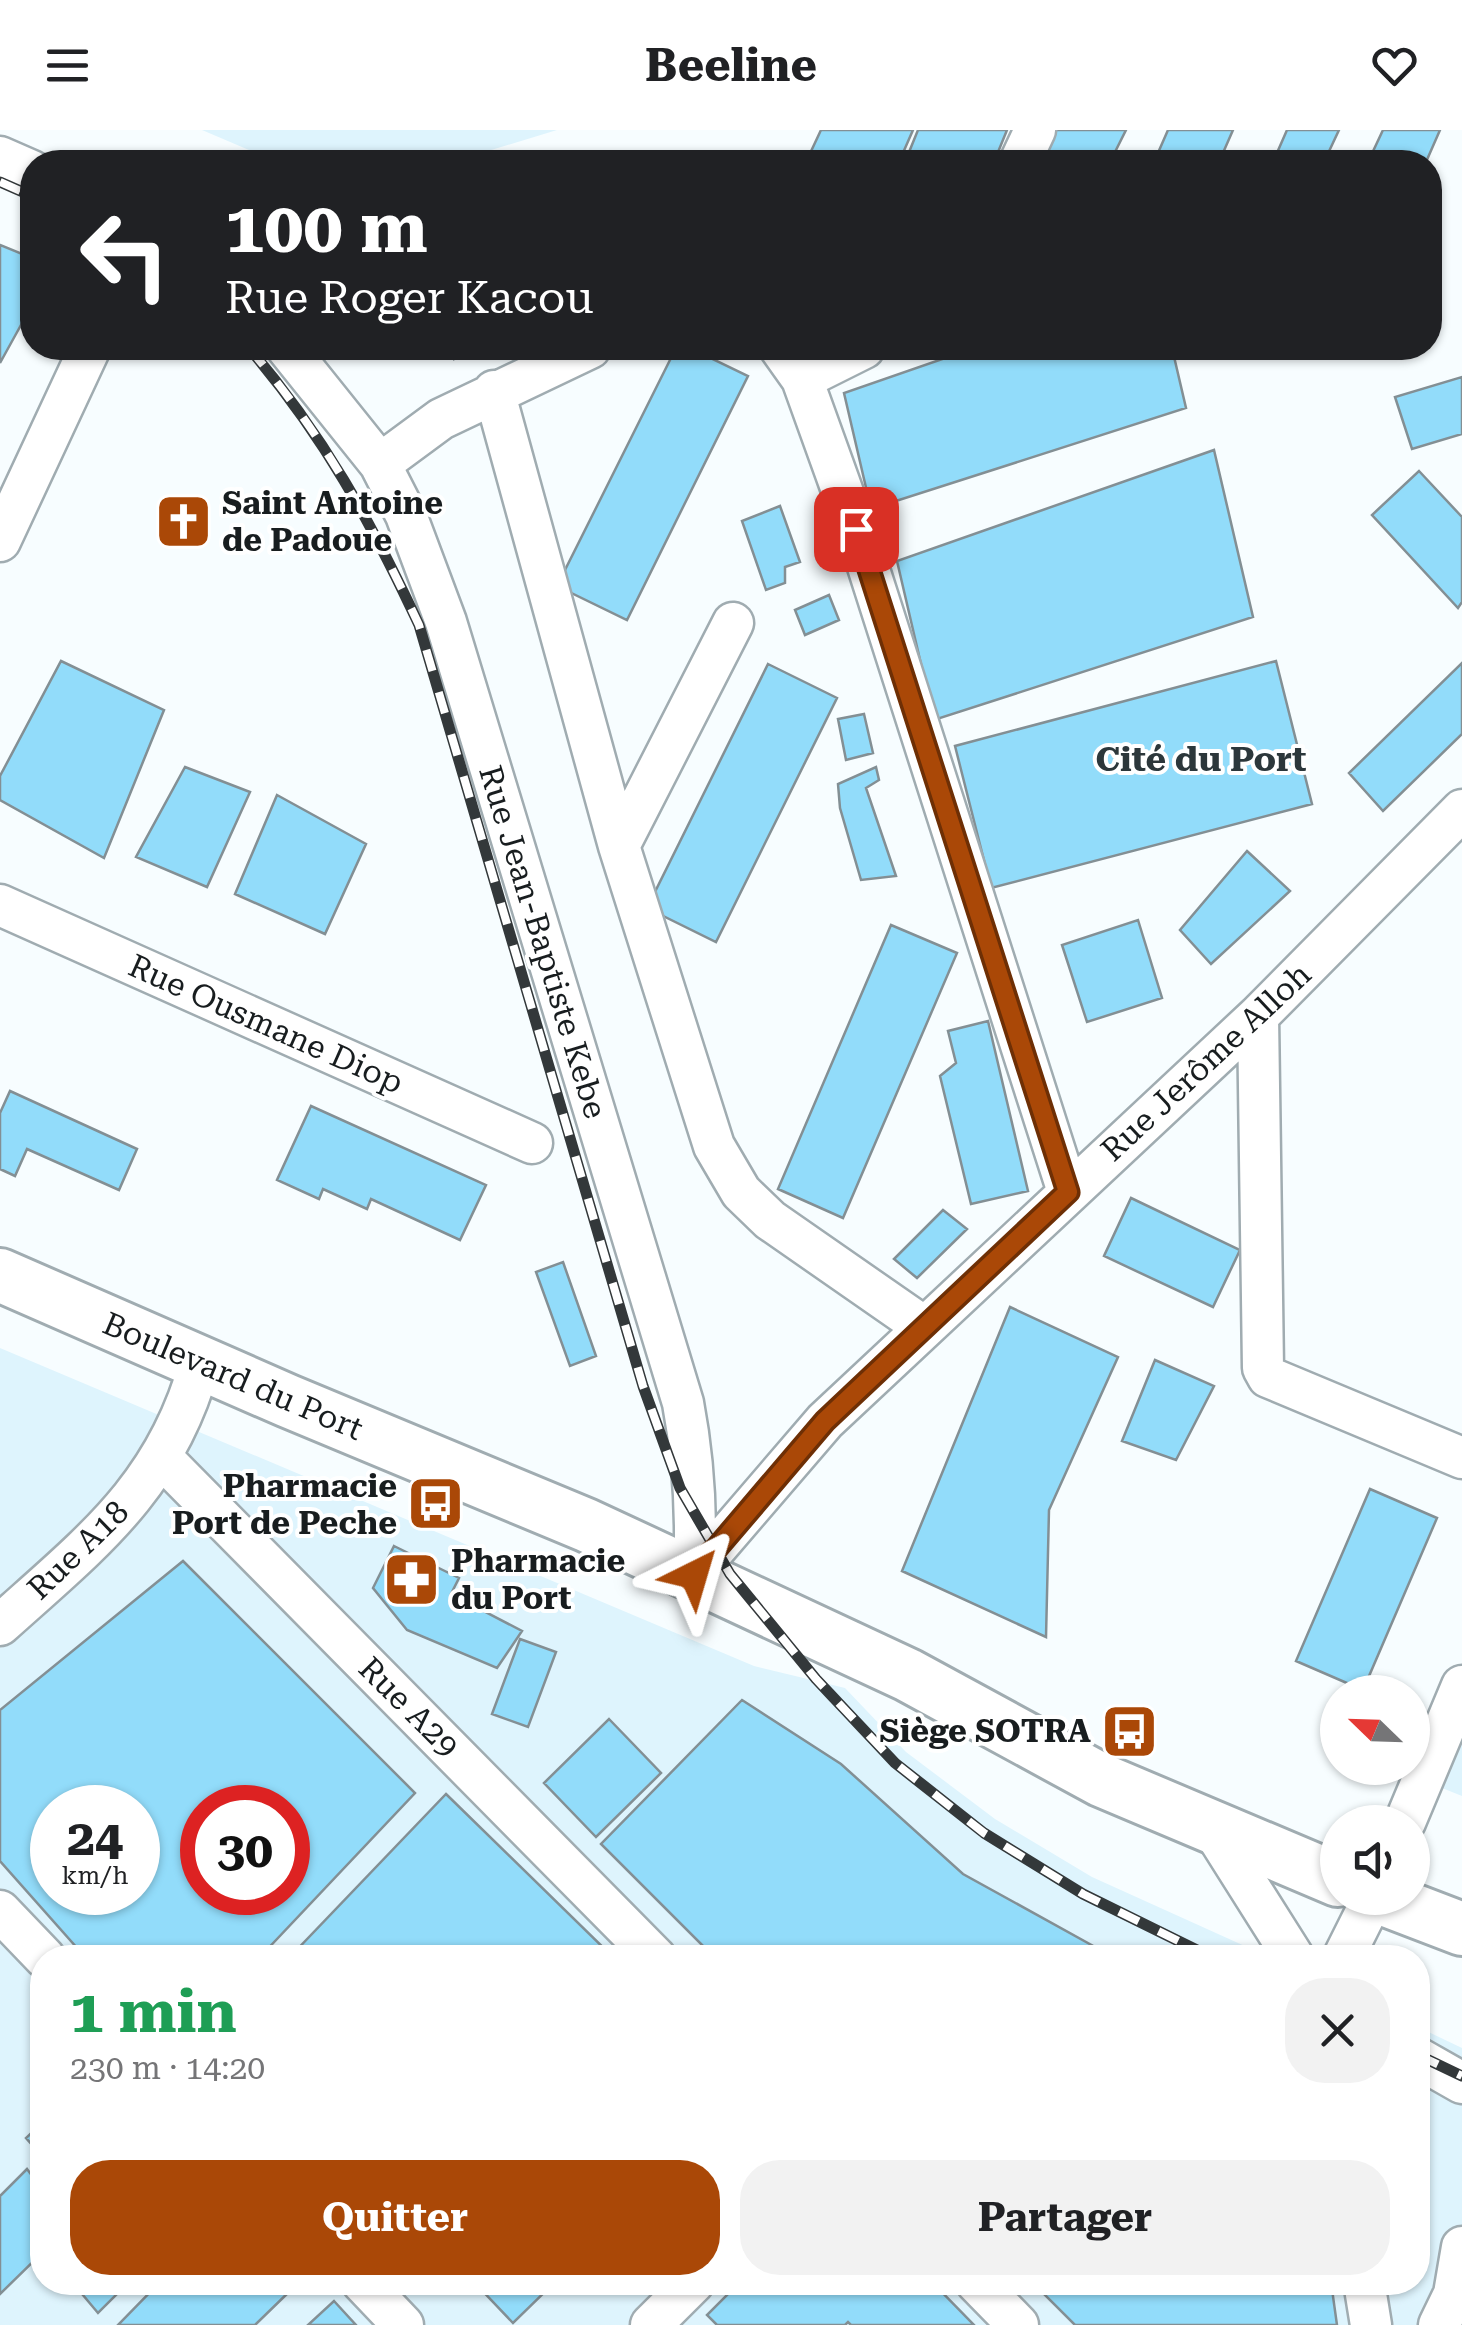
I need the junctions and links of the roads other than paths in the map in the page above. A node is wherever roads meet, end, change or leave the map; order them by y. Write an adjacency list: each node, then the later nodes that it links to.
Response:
1 (85, 360): 7 (street)
2 (298, 360): 6 (street, Rue Jean-Baptiste Kebe)
3 (563, 360): 5 (street)
4 (791, 363): 14 (street)
5 (494, 391): 6 (street); 10 (street)
6 (380, 464): 20 (street, Rue Jean-Baptiste Kebe)
7 (0, 541)
8 (732, 623): 10 (street)
9 (1462, 810): 12 (street, Rue Jerôme Alloh)
10 (619, 846): 16 (street)
11 (0, 905): 13 (street, Rue Ousmane Diop)
12 (1258, 1016): 14 (street, Rue Jerôme Alloh); 19 (street)
13 (532, 1143)
14 (1068, 1192): 16 (street, Rue Jerôme Alloh)
15 (0, 1275): 17 (main road, Boulevard du Port)
16 (924, 1327): 20 (street, Rue Jerôme Alloh)
17 (200, 1363): 18 (street, Rue A18); 20 (main road, Boulevard du Port)
18 (161, 1457): 21 (street, Rue A18); 31 (street, Rue A29)
19 (1462, 1458)
20 (694, 1570): 24 (main road, Boulevard du Port)
21 (0, 1625)
22 (1462, 1686): 23 (street)
23 (1412, 1805)
24 (1212, 1828): 25 (main road, Boulevard du Port); 32 (street)
25 (1320, 1873)
26 (0, 1912): 30 (street)
27 (1367, 1915): 33 (street)
28 (1425, 1915): 29 (main road)
29 (1462, 1928)
30 (32, 1945)
31 (643, 1945)
32 (1286, 1945)
33 (1350, 1945)
34 (1430, 2065): 35 (street)
35 (1462, 2083)
36 (1462, 2248): 41 (street)
37 (374, 2295): 42 (street)
38 (681, 2295): 43 (street)
39 (989, 2295): 44 (street)
40 (1366, 2295): 45 (street)
41 (1452, 2305)
42 (403, 2325)
43 (651, 2325)
44 (1018, 2325)
45 (1372, 2325)

